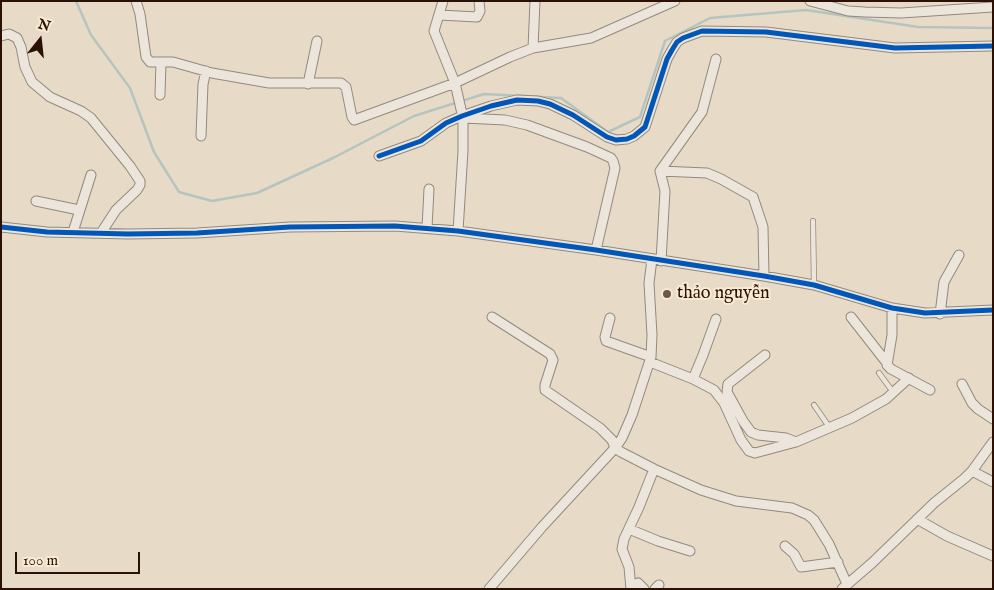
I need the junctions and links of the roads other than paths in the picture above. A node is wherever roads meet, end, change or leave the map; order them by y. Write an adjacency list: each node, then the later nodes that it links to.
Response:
1 (136, 1): 15 (street)
2 (443, 1): 9 (street)
3 (480, 1): 9 (street)
4 (535, 1): 13 (street)
5 (675, 1): 7 (street)
6 (810, 1): 8 (street)
7 (661, 4): 13 (street)
8 (993, 7)
9 (439, 16): 18 (street)
10 (1, 36): 33 (street)
11 (317, 41): 17 (street)
12 (993, 46): 20 (street)
13 (533, 48): 18 (street)
14 (716, 59): 23 (street)
15 (161, 62): 16 (street); 19 (street)
16 (206, 71): 17 (street); 21 (street)
17 (308, 84): 18 (street)
18 (455, 87): 20 (street)
19 (160, 95)
20 (462, 114): 22 (street); 31 (street); 34 (street)
21 (201, 136)
22 (378, 156)
23 (660, 171): 36 (street); 37 (street)
24 (91, 175): 27 (street)
25 (429, 189): 30 (street)
26 (36, 201): 27 (street)
27 (79, 210): 32 (street)
28 (814, 221): 38 (lane)
29 (1, 227): 32 (street)
30 (427, 228): 31 (street); 33 (street)
31 (458, 231): 34 (street)
32 (72, 232): 33 (street)
33 (101, 233)
34 (596, 250): 36 (street)
35 (959, 255): 41 (street)
36 (657, 260): 37 (street); 47 (street)
37 (764, 276): 38 (street)
38 (814, 285): 39 (street)
39 (892, 308): 41 (street); 48 (street)
40 (993, 310): 41 (street)
41 (940, 314)
42 (492, 317): 60 (street)
43 (851, 317): 48 (street)
44 (610, 318): 47 (street)
45 (716, 318): 51 (street)
46 (765, 355): 58 (street)
47 (650, 360): 51 (street); 60 (street)
48 (887, 363): 50 (street)
49 (879, 373): 54 (lane)
50 (908, 378): 53 (street); 54 (street)
51 (693, 379): 58 (street)
52 (962, 384): 56 (street)
53 (930, 390)
54 (894, 393): 57 (street)
55 (814, 405): 57 (lane)
56 (993, 419)
57 (830, 428): 58 (street)
58 (796, 442)
59 (993, 442): 62 (street)
60 (615, 448): 61 (street); 72 (street)
61 (654, 469): 65 (street); 69 (street)
62 (972, 471): 63 (street); 64 (street)
63 (993, 482)
64 (917, 519): 68 (street); 70 (street)
65 (629, 530): 67 (street); 71 (street)
66 (785, 546): 69 (street)
67 (690, 552)
68 (993, 556)
69 (838, 562): 70 (street)
70 (845, 586)
71 (631, 588): 73 (street)
72 (488, 589)
73 (644, 589)

